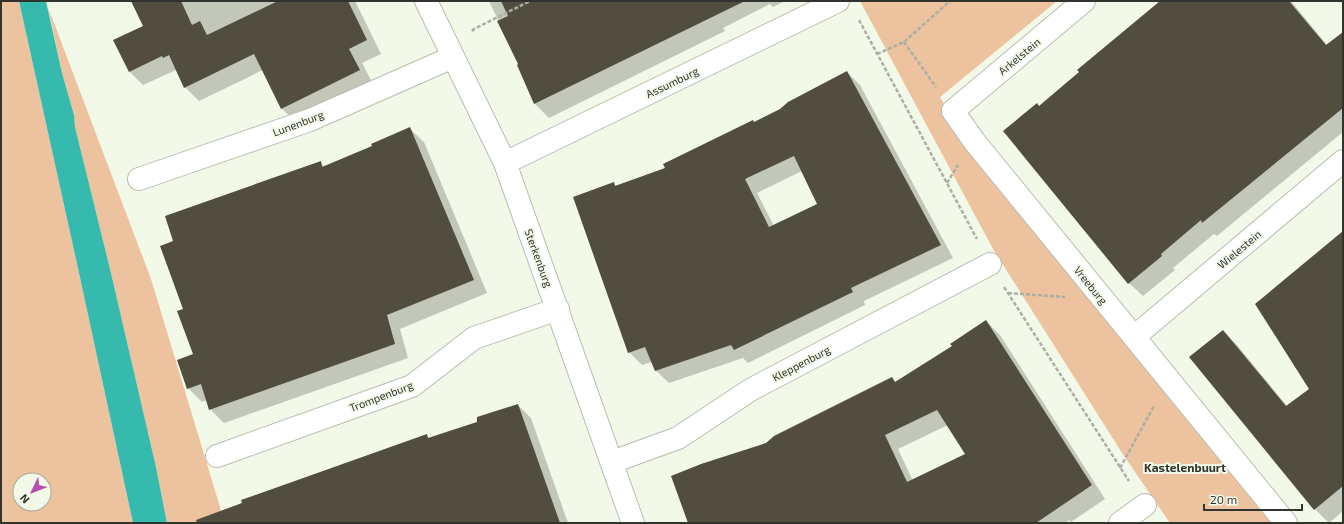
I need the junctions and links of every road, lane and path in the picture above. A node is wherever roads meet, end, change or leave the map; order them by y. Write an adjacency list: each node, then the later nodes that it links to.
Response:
1 (426, 1): 8 (street, Sterkenburg)
2 (530, 1): 8 (path)
3 (838, 1): 11 (street, Assumburg)
4 (950, 1): 6 (path)
5 (1084, 1): 9 (street, Arkelstein)
6 (904, 42): 7 (path); 9 (path)
7 (877, 54)
8 (453, 57): 11 (street, Sterkenburg); 12 (street, Lunenburg)
9 (953, 111): 15 (street, Vreeburg)
10 (1343, 161): 17 (street, Wielestein)
11 (505, 163): 16 (street, Sterkenburg)
12 (139, 179)
13 (990, 264): 20 (street, Kleppenburg)
14 (1008, 292): 15 (path)
15 (1103, 300): 17 (street, Vreeburg)
16 (558, 309): 19 (street, Trompenburg); 20 (street, Sterkenburg)
17 (1134, 337): 18 (street, Vreeburg)
18 (1169, 378): 21 (path); 25 (street, Vreeburg)
19 (217, 456)
20 (612, 462): 23 (street, Sterkenburg)
21 (1120, 468)
22 (1145, 505): 24 (street)
23 (634, 523)
24 (1120, 523)
25 (1286, 523)

